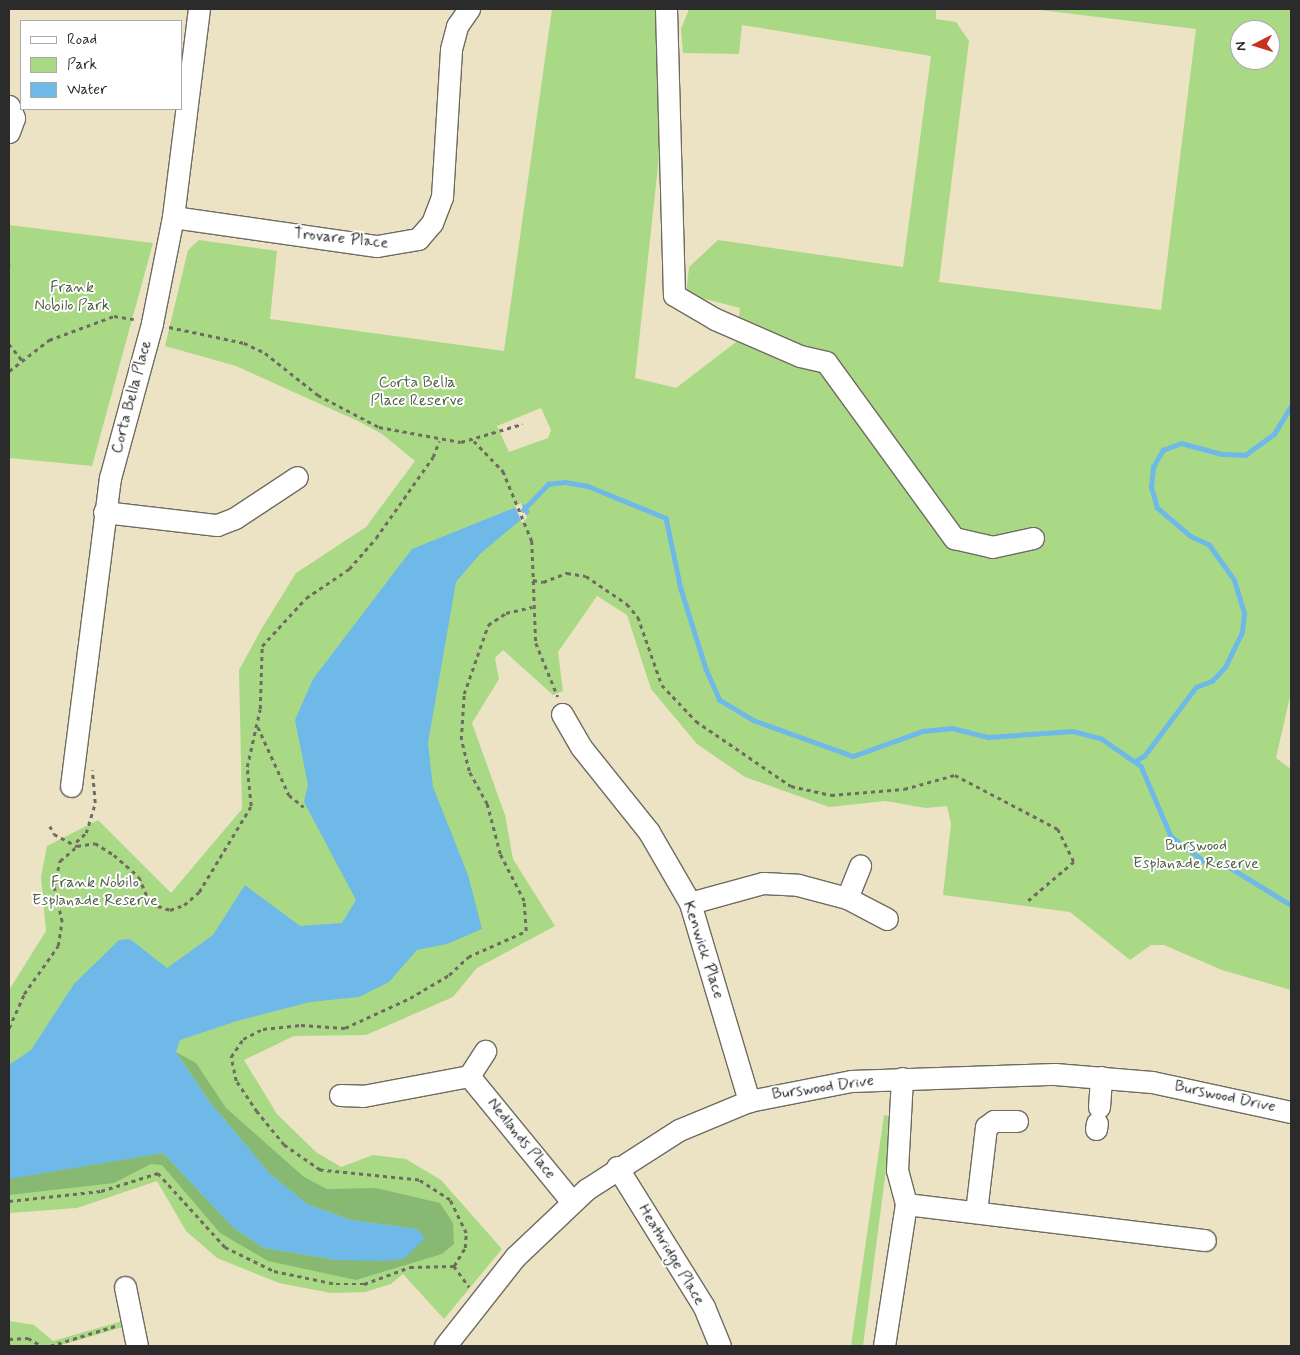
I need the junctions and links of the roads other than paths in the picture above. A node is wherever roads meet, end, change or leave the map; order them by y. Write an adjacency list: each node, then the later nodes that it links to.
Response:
1 (199, 9): 6 (street, Corta Bella Place)
2 (468, 9): 6 (street, Trovare Place)
3 (666, 9): 9 (street)
4 (9, 106): 5 (street)
5 (9, 132)
6 (173, 217): 8 (street, Corta Bella Place)
7 (297, 477): 8 (street)
8 (104, 512): 11 (street, Corta Bella Place)
9 (1033, 538)
10 (560, 705): 14 (street, Kenwick Place)
11 (71, 786)
12 (860, 865): 13 (street)
13 (847, 898): 14 (street); 15 (street)
14 (690, 904): 21 (street, Kenwick Place)
15 (887, 920)
16 (485, 1051): 17 (street)
17 (469, 1076): 20 (street); 26 (street, Nedlands Place)
18 (1101, 1077): 19 (street, Burswood Drive); 22 (street, Burswood Drive); 23 (street)
19 (902, 1078): 21 (street, Burswood Drive); 27 (street)
20 (340, 1095)
21 (749, 1101): 25 (street, Burswood Drive)
22 (1291, 1112)
23 (1097, 1120)
24 (1017, 1121): 28 (street)
25 (617, 1166): 26 (street, Burswood Drive); 33 (street, Heathridge Place)
26 (572, 1202): 32 (street, Burswood Drive)
27 (906, 1204): 28 (street); 34 (street)
28 (976, 1212): 29 (street)
29 (1205, 1240)
30 (125, 1287): 31 (street)
31 (137, 1346)
32 (445, 1346)
33 (720, 1346)
34 (884, 1346)

